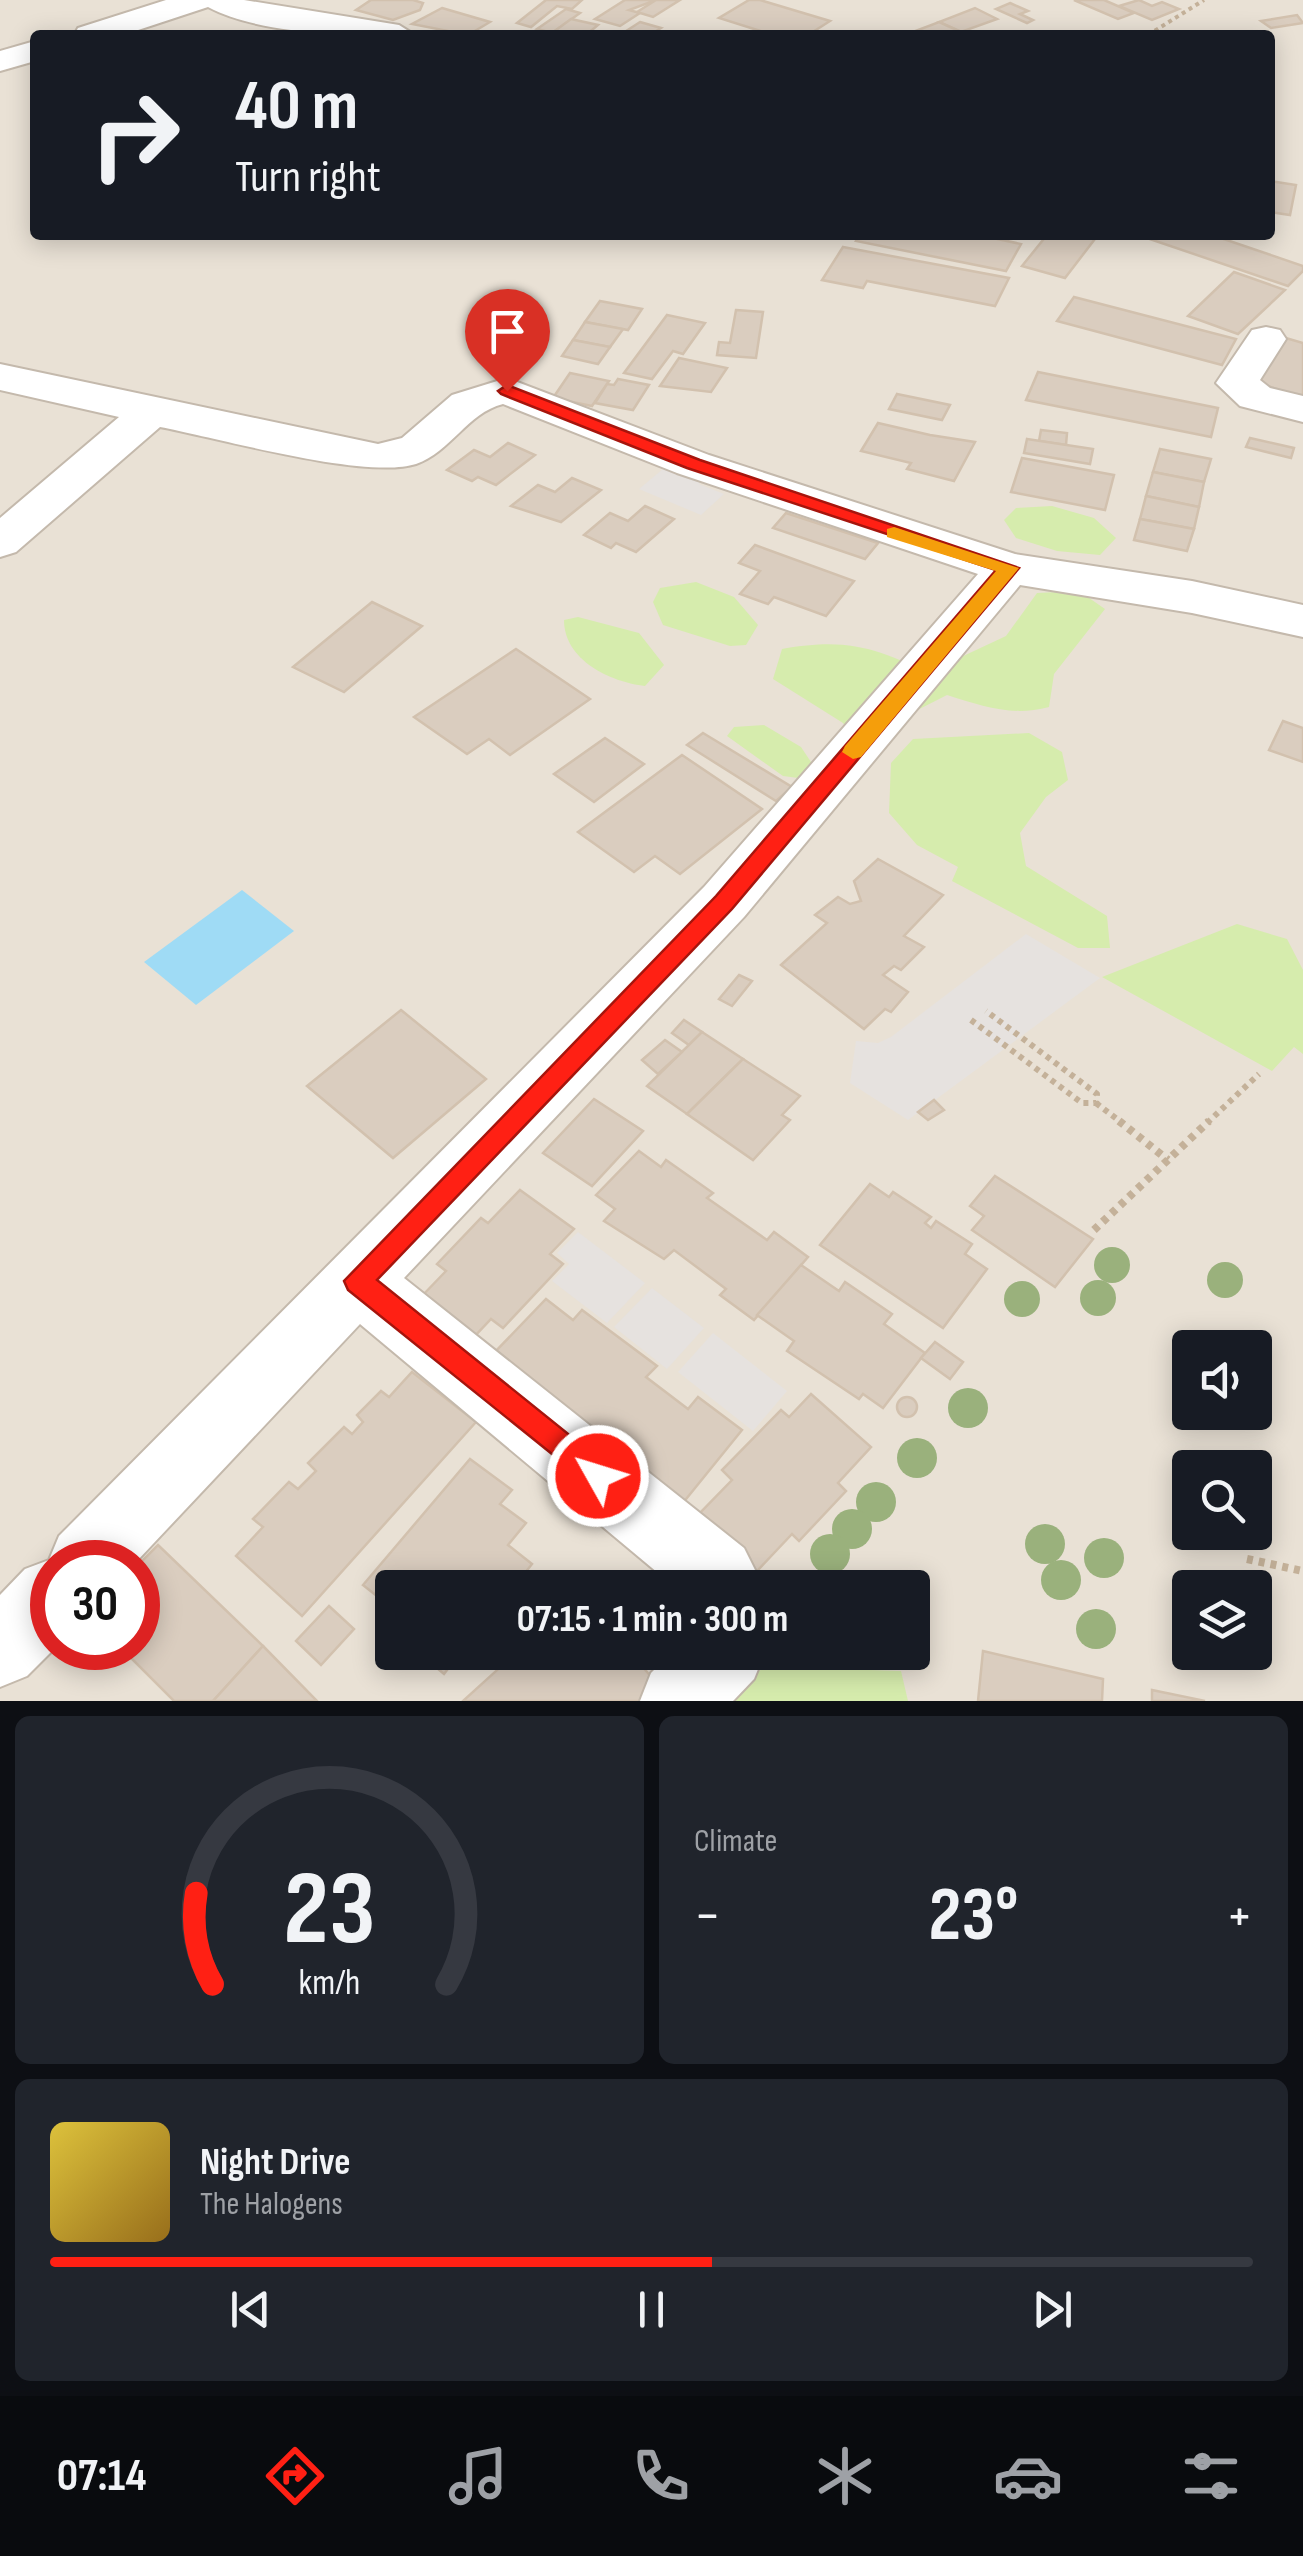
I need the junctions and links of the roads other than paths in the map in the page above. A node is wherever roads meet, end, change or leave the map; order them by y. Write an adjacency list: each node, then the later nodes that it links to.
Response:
1 (198, 0): 3 (street)
2 (226, 4): 4 (street); 5 (street)
3 (105, 30)
4 (211, 30)
5 (370, 30)
6 (30, 52): 7 (street)
7 (0, 61)
8 (1266, 339): 10 (street)
9 (0, 376): 11 (street)
10 (1303, 409)
11 (150, 412): 12 (street); 13 (street)
12 (0, 542)
13 (1009, 568): 14 (street); 15 (street)
14 (1303, 621)
15 (358, 1281): 16 (street); 17 (street)
16 (106, 1540)
17 (713, 1570)
18 (30, 1619): 19 (street)
19 (0, 1650)
20 (709, 1670): 21 (street)
21 (679, 1701)

